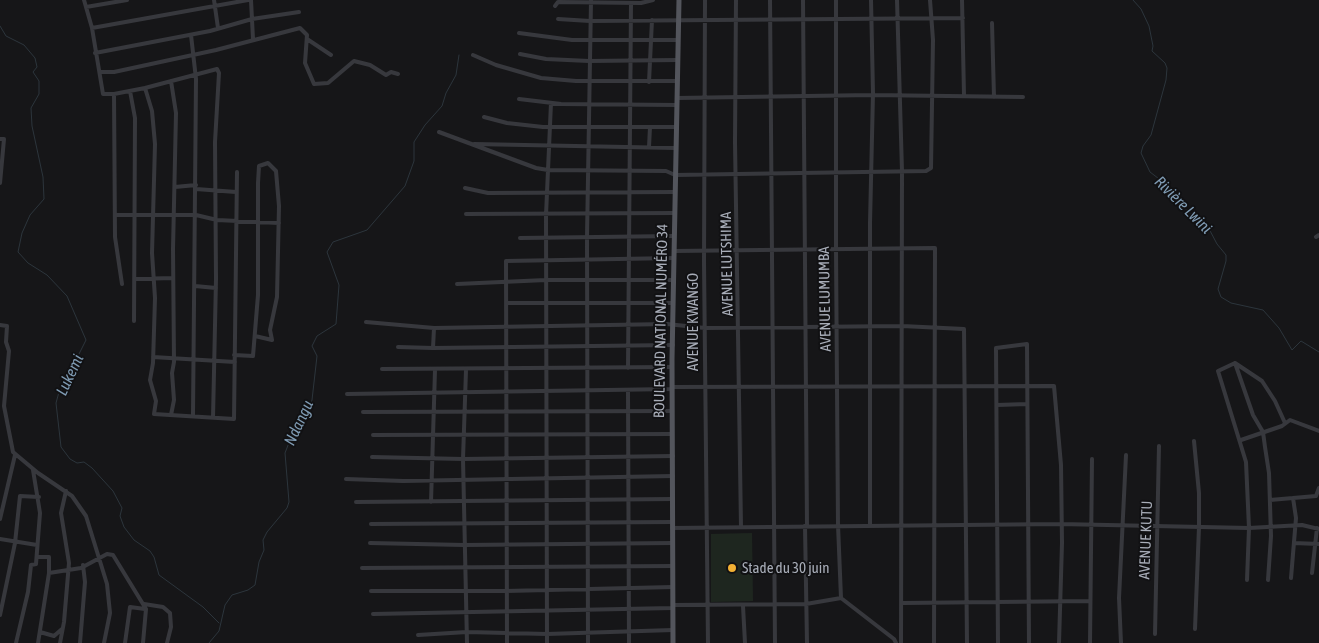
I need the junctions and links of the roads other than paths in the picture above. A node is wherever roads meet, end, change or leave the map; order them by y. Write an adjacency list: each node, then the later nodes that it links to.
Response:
1 (84, 0): 20 (street)
2 (127, 0): 20 (street)
3 (214, 0): 18 (street)
4 (249, 0): 18 (street); 26 (street)
5 (653, 0): 17 (street)
6 (679, 0): 28 (main road, BOULEVARD NATIONAL NUMÉRO 34)
7 (706, 0): 32 (street, AVENUE KWANGO)
8 (736, 0): 33 (street, AVENUE LUTSHIMA)
9 (770, 0): 34 (street)
10 (804, 0): 23 (street)
11 (836, 0): 29 (street, AVENUE LUMUMBA)
12 (871, 0): 35 (street)
13 (898, 0): 24 (street)
14 (930, 0): 22 (street)
15 (962, 0): 25 (street)
16 (591, 1): 17 (street); 19 (street); 36 (street)
17 (631, 3): 30 (street)
18 (215, 6): 38 (street); 39 (street)
19 (555, 6)
20 (86, 8): 38 (street)
21 (299, 12): 26 (street)
22 (930, 17): 24 (street); 25 (street); 69 (street)
23 (803, 18): 29 (street); 34 (street); 74 (street)
24 (897, 18): 35 (street); 76 (street)
25 (962, 18): 70 (street)
26 (252, 19): 39 (street); 42 (street)
27 (558, 19): 36 (street)
28 (679, 19): 31 (street); 32 (street); 46 (main road, BOULEVARD NATIONAL NUMÉRO 34)
29 (836, 19): 35 (street); 75 (street, AVENUE LUMUMBA)
30 (631, 20): 31 (street); 36 (street); 44 (street)
31 (652, 20): 45 (street)
32 (705, 20): 33 (street); 71 (street, AVENUE KWANGO)
33 (736, 20): 34 (street); 72 (street, AVENUE LUTSHIMA)
34 (770, 20): 73 (street)
35 (872, 20): 68 (street)
36 (590, 21): 47 (street)
37 (992, 23): 77 (street)
38 (92, 28): 48 (street)
39 (218, 28): 41 (street)
40 (519, 33): 47 (street)
41 (191, 35): 48 (street); 49 (street)
42 (253, 39): 43 (street); 49 (street)
43 (307, 39): 52 (street); 59 (street)
44 (630, 40): 45 (street); 47 (street); 55 (street)
45 (650, 40): 46 (street); 56 (street)
46 (678, 40): 53 (main road, BOULEVARD NATIONAL NUMÉRO 34)
47 (589, 41): 54 (street)
48 (95, 53): 57 (street)
49 (194, 54): 57 (street); 58 (street)
50 (473, 54): 61 (street)
51 (520, 54): 54 (street)
52 (332, 55)
53 (678, 60): 56 (street); 64 (main road, BOULEVARD NATIONAL NUMÉRO 34)
54 (590, 61): 55 (street); 61 (street)
55 (630, 61): 56 (street); 62 (street)
56 (649, 61): 63 (street)
57 (100, 72): 67 (street)
58 (196, 74): 60 (street); 113 (street); 115 (street)
59 (398, 74)
60 (171, 81): 65 (street); 112 (street)
61 (589, 81): 62 (street); 82 (street)
62 (630, 81): 63 (street); 83 (street)
63 (649, 82): 64 (street)
64 (677, 82): 79 (main road, BOULEVARD NATIONAL NUMÉRO 34)
65 (145, 88): 66 (street); 127 (street)
66 (130, 91): 67 (street); 126 (street)
67 (114, 94): 125 (street)
68 (872, 95): 75 (street); 76 (street); 105 (street)
69 (932, 95): 70 (street); 76 (street); 102 (street)
70 (964, 95): 77 (street)
71 (706, 96): 72 (street); 79 (street); 106 (street, AVENUE KWANGO)
72 (736, 96): 73 (street); 107 (street, AVENUE LUTSHIMA)
73 (770, 96): 74 (street); 108 (street)
74 (803, 96): 75 (street); 109 (street)
75 (836, 96): 104 (street, AVENUE LUMUMBA)
76 (900, 97): 102 (street)
77 (994, 97): 78 (street)
78 (1022, 97)
79 (677, 98): 84 (main road, BOULEVARD NATIONAL NUMÉRO 34)
80 (519, 99): 81 (street)
81 (551, 103): 82 (street); 86 (street)
82 (588, 104): 83 (street); 87 (street)
83 (629, 104): 84 (street); 90 (street)
84 (677, 105): 89 (main road, BOULEVARD NATIONAL NUMÉRO 34)
85 (484, 117): 86 (street)
86 (550, 126): 87 (street); 94 (street)
87 (588, 127): 90 (street); 96 (street)
88 (650, 127): 89 (street); 90 (street); 95 (street)
89 (676, 127): 98 (main road, BOULEVARD NATIONAL NUMÉRO 34)
90 (629, 128): 97 (street)
91 (439, 132): 93 (street)
92 (0, 139): 111 (street)
93 (472, 144): 94 (street); 99 (street)
94 (549, 147): 96 (street); 99 (street)
95 (649, 147): 97 (street); 98 (street)
96 (588, 148): 97 (street); 100 (street)
97 (629, 148): 101 (street)
98 (676, 148): 110 (main road, BOULEVARD NATIONAL NUMÉRO 34)
99 (548, 170): 100 (street); 118 (street)
100 (588, 170): 101 (street); 119 (street)
101 (629, 170): 110 (street); 120 (street)
102 (902, 171): 105 (street); 140 (street)
103 (237, 172): 116 (street)
104 (836, 172): 105 (street); 109 (street); 144 (street, AVENUE LUMUMBA)
105 (871, 172): 145 (street)
106 (705, 173): 107 (street); 110 (street); 147 (street, AVENUE KWANGO)
107 (737, 173): 108 (street); 141 (street, AVENUE LUTSHIMA)
108 (771, 173): 109 (street); 142 (street)
109 (803, 173): 143 (street)
110 (675, 175): 117 (main road, BOULEVARD NATIONAL NUMÉRO 34)
111 (0, 183)
112 (175, 187): 113 (street); 128 (street)
113 (196, 187): 115 (street); 129 (street)
114 (465, 188): 118 (street)
115 (216, 189): 116 (street); 131 (street)
116 (236, 192): 132 (street)
117 (675, 192): 120 (street); 121 (main road, BOULEVARD NATIONAL NUMÉRO 34)
118 (547, 193): 119 (street); 130 (street)
119 (587, 193): 120 (street); 123 (street)
120 (629, 193): 124 (street)
121 (675, 213): 124 (street); 135 (main road, BOULEVARD NATIONAL NUMÉRO 34)
122 (466, 214): 130 (street)
123 (587, 214): 124 (street); 130 (street); 136 (street)
124 (629, 214): 137 (street)
125 (116, 215): 126 (street); 160 (street)
126 (135, 215): 127 (street); 154 (street)
127 (154, 215): 128 (street); 152 (street)
128 (174, 215): 129 (street); 153 (street)
129 (196, 215): 131 (street); 162 (street)
130 (546, 215): 139 (street)
131 (217, 220): 132 (street); 163 (street)
132 (236, 221): 133 (street); 194 (street)
133 (258, 222): 134 (street); 134 (street); 186 (street)
134 (279, 223): 186 (street)
135 (674, 236): 137 (street); 146 (main road, BOULEVARD NATIONAL NUMÉRO 34)
136 (587, 237): 137 (street); 139 (street); 151 (street)
137 (629, 237): 149 (street)
138 (520, 238): 139 (street)
139 (546, 238): 150 (street)
140 (901, 248): 145 (street); 178 (street); 179 (street)
141 (737, 250): 142 (street); 147 (street); 180 (street, AVENUE LUTSHIMA)
142 (772, 250): 143 (street); 185 (street)
143 (803, 250): 144 (street); 181 (street)
144 (836, 250): 145 (street); 182 (street, AVENUE LUMUMBA)
145 (870, 250): 177 (street)
146 (674, 251): 147 (street); 148 (main road, BOULEVARD NATIONAL NUMÉRO 34)
147 (705, 252): 184 (street, AVENUE KWANGO)
148 (674, 258): 149 (street); 158 (main road, BOULEVARD NATIONAL NUMÉRO 34)
149 (628, 259): 151 (street); 157 (street)
150 (546, 260): 151 (street); 155 (street); 159 (street)
151 (587, 260): 156 (street)
152 (154, 278): 153 (street); 154 (street); 195 (street)
153 (173, 278): 196 (street)
154 (135, 279): 169 (street)
155 (546, 280): 156 (street); 159 (street); 166 (street)
156 (587, 280): 157 (street); 167 (street)
157 (628, 280): 158 (street); 164 (street)
158 (674, 280): 168 (main road, BOULEVARD NATIONAL NUMÉRO 34)
159 (506, 281): 161 (street); 165 (street)
160 (122, 284)
161 (457, 284)
162 (196, 286): 163 (street); 197 (street)
163 (216, 288): 198 (street)
164 (628, 302): 167 (street); 168 (street); 171 (street)
165 (506, 303): 166 (street); 173 (street)
166 (546, 303): 167 (street); 174 (street)
167 (587, 303): 175 (street)
168 (673, 303): 176 (main road, BOULEVARD NATIONAL NUMÉRO 34)
169 (134, 321)
170 (366, 322): 183 (street)
171 (628, 325): 175 (street); 176 (street); 187 (street)
172 (0, 326): 255 (street)
173 (505, 326): 174 (street); 183 (street); 191 (street)
174 (546, 326): 175 (street); 192 (street)
175 (587, 326): 189 (street)
176 (672, 326): 184 (street); 188 (main road, BOULEVARD NATIONAL NUMÉRO 34)
177 (870, 326): 178 (street); 182 (street); 210 (street)
178 (902, 326): 179 (street); 211 (street)
179 (934, 326): 212 (street); 213 (street)
180 (739, 327): 184 (street); 185 (street); 219 (street, AVENUE LUTSHIMA)
181 (804, 327): 182 (street); 185 (street); 217 (street)
182 (836, 327): 209 (street, AVENUE LUMUMBA)
183 (434, 328): 193 (street)
184 (705, 328): 218 (street, AVENUE KWANGO)
185 (773, 328): 216 (street)
186 (255, 336): 194 (street)
187 (628, 345): 188 (street); 189 (street); 202 (street)
188 (673, 345): 201 (main road, BOULEVARD NATIONAL NUMÉRO 34)
189 (587, 346): 192 (street); 205 (street)
190 (398, 347): 193 (street)
191 (505, 347): 192 (street); 193 (street); 208 (street)
192 (546, 347): 204 (street)
193 (433, 348)
194 (234, 354): 199 (street)
195 (153, 357): 196 (street); 238 (street)
196 (173, 358): 197 (street); 238 (street)
197 (194, 360): 198 (street); 239 (street)
198 (215, 362): 199 (street); 240 (street)
199 (235, 362): 240 (street)
200 (1235, 364): 241 (street); 243 (street); 253 (street)
201 (672, 367): 202 (street); 220 (main road, BOULEVARD NATIONAL NUMÉRO 34)
202 (628, 368): 205 (street)
203 (382, 369): 206 (street)
204 (546, 369): 205 (street); 208 (street); 224 (street)
205 (587, 369): 221 (street)
206 (435, 370): 207 (street); 225 (street)
207 (466, 370): 208 (street); 226 (street)
208 (505, 370): 223 (street)
209 (837, 385): 210 (street); 217 (street); 298 (street, AVENUE LUMUMBA)
210 (870, 385): 211 (street); 304 (street)
211 (902, 385): 212 (street); 305 (street)
212 (933, 385): 213 (street); 299 (street)
213 (965, 385): 214 (street); 300 (street)
214 (996, 385): 215 (street); 215 (street); 228 (street)
215 (1027, 385): 229 (street); 296 (street)
216 (773, 386): 217 (street); 219 (street); 309 (street)
217 (805, 386): 303 (street)
218 (705, 387): 219 (street); 220 (street); 313 (street, AVENUE KWANGO)
219 (740, 387): 308 (street, AVENUE LUTSHIMA)
220 (672, 388): 222 (street); 231 (main road, BOULEVARD NATIONAL NUMÉRO 34)
221 (587, 391): 222 (street); 224 (street); 235 (street)
222 (628, 391): 230 (street)
223 (505, 392): 224 (street); 226 (street); 233 (street)
224 (546, 392): 234 (street)
225 (433, 393): 226 (street); 227 (street); 236 (street)
226 (464, 393): 237 (street)
227 (347, 394)
228 (997, 404): 229 (street); 301 (street)
229 (1027, 404): 295 (street)
230 (628, 411): 231 (street); 235 (street); 246 (street)
231 (672, 411): 247 (main road, BOULEVARD NATIONAL NUMÉRO 34)
232 (363, 412): 236 (street)
233 (505, 412): 234 (street); 237 (street); 251 (street)
234 (546, 412): 235 (street); 244 (street)
235 (587, 412): 245 (street)
236 (432, 413): 237 (street); 249 (street)
237 (465, 413): 250 (street)
238 (171, 415): 239 (street)
239 (193, 415): 240 (street)
240 (213, 418)
241 (1285, 423): 242 (street); 243 (street)
242 (1319, 431)
243 (1263, 432): 253 (street); 282 (street)
244 (546, 434): 245 (street); 251 (street); 263 (street)
245 (587, 434): 246 (street); 260 (street)
246 (628, 434): 247 (street); 257 (street)
247 (672, 434): 258 (main road, BOULEVARD NATIONAL NUMÉRO 34)
248 (373, 435): 249 (street)
249 (432, 435): 250 (street); 261 (street)
250 (464, 435): 251 (street); 264 (street)
251 (505, 435): 262 (street)
252 (1194, 440): 311 (street)
253 (1241, 440): 314 (street)
254 (1159, 446): 310 (street, AVENUE KUTU)
255 (15, 455): 266 (street); 288 (street)
256 (1126, 455): 306 (street)
257 (627, 456): 258 (street); 260 (street); 268 (street)
258 (673, 456): 267 (main road, BOULEVARD NATIONAL NUMÉRO 34)
259 (372, 457): 261 (street)
260 (586, 457): 263 (street); 270 (street)
261 (432, 458): 264 (street); 273 (street)
262 (505, 458): 263 (street); 264 (street); 272 (street)
263 (546, 458): 269 (street)
264 (464, 459): 274 (street)
265 (1092, 459): 302 (street)
266 (33, 470): 276 (street); 277 (street)
267 (673, 476): 268 (street); 279 (main road, BOULEVARD NATIONAL NUMÉRO 34)
268 (627, 477): 270 (street); 281 (street)
269 (546, 478): 270 (street); 272 (street); 285 (street)
270 (586, 478): 280 (street)
271 (346, 479): 273 (street)
272 (505, 479): 274 (street); 284 (street)
273 (432, 480): 274 (street); 287 (street)
274 (464, 480): 283 (street)
275 (1319, 488): 278 (street)
276 (66, 491): 330 (street); 339 (street)
277 (39, 498): 318 (street); 326 (street)
278 (1293, 498): 282 (street); 307 (street)
279 (673, 499): 281 (street); 297 (main road, BOULEVARD NATIONAL NUMÉRO 34)
280 (587, 500): 281 (street); 285 (street); 291 (street)
281 (628, 500): 289 (street)
282 (1270, 500): 312 (street)
283 (465, 501): 284 (street); 287 (street); 293 (street)
284 (505, 501): 285 (street); 294 (street)
285 (546, 501): 290 (street)
286 (356, 502): 287 (street)
287 (431, 502)
288 (0, 519)
289 (627, 522): 291 (street); 297 (street); 319 (street)
290 (546, 523): 291 (street); 294 (street); 323 (street)
291 (587, 523): 324 (street)
292 (371, 524): 293 (street)
293 (464, 524): 294 (street); 327 (street)
294 (505, 524): 322 (street)
295 (1028, 524): 296 (street); 301 (street); 353 (street)
296 (1060, 524): 302 (street); 354 (street)
297 (672, 525): 313 (street); 320 (main road, BOULEVARD NATIONAL NUMÉRO 34)
298 (838, 525): 303 (street); 304 (street); 352 (street, AVENUE LUMUMBA)
299 (934, 525): 300 (street); 305 (street); 359 (street)
300 (966, 525): 301 (street); 356 (street)
301 (997, 525): 357 (street)
302 (1091, 525): 306 (street); 355 (street)
303 (806, 526): 309 (street); 362 (street)
304 (870, 526): 305 (street)
305 (901, 526): 358 (street)
306 (1124, 526): 310 (street); 411 (street)
307 (1295, 526): 312 (street); 315 (street); 321 (street)
308 (742, 527): 309 (street); 313 (street)
309 (775, 527): 363 (street)
310 (1158, 527): 311 (street); 383 (street, AVENUE KUTU)
311 (1199, 527): 314 (street); 375 (street)
312 (1271, 527): 314 (street); 344 (street)
313 (707, 528): 361 (street, AVENUE KWANGO)
314 (1249, 528): 343 (street)
315 (1318, 529): 325 (street)
316 (0, 539): 318 (street)
317 (370, 542): 327 (street)
318 (15, 543): 326 (street); 373 (street)
319 (628, 543): 320 (street); 324 (street); 332 (street)
320 (673, 543): 333 (main road, BOULEVARD NATIONAL NUMÉRO 34)
321 (1294, 543): 325 (street); 342 (street)
322 (505, 544): 323 (street); 327 (street); 337 (street)
323 (546, 544): 324 (street); 338 (street)
324 (587, 544): 335 (street)
325 (1317, 544): 328 (street)
326 (37, 545): 329 (street)
327 (464, 545): 334 (street)
328 (1317, 554): 341 (street)
329 (37, 557): 340 (street); 385 (street)
330 (97, 558): 331 (street); 360 (street); 389 (street)
331 (83, 565): 339 (street); 388 (street)
332 (628, 565): 333 (street); 335 (street); 346 (street)
333 (673, 566): 345 (main road, BOULEVARD NATIONAL NUMÉRO 34)
334 (465, 567): 336 (street); 337 (street); 350 (street)
335 (587, 567): 338 (street); 347 (street)
336 (362, 568)
337 (505, 568): 338 (street); 351 (street)
338 (547, 568): 348 (street)
339 (69, 571): 340 (street); 374 (street)
340 (49, 573): 377 (street)
341 (1312, 573)
342 (1291, 578)
343 (1247, 580)
344 (1268, 580)
345 (673, 587): 346 (street); 364 (main road, BOULEVARD NATIONAL NUMÉRO 34)
346 (628, 588): 347 (street); 366 (street)
347 (587, 589): 348 (street); 368 (street)
348 (546, 590): 351 (street); 370 (street)
349 (371, 591): 350 (street)
350 (466, 591): 351 (street); 371 (street)
351 (506, 591): 369 (street)
352 (841, 598): 362 (street); 403 (street)
353 (1030, 600): 354 (street); 357 (street); 408 (street)
354 (1060, 601): 355 (street); 409 (street)
355 (1090, 601): 410 (street)
356 (965, 602): 357 (street); 359 (street); 406 (street)
357 (998, 602): 407 (street)
358 (903, 603): 359 (street); 404 (street)
359 (934, 603): 405 (street)
360 (144, 604): 367 (street); 392 (street)
361 (706, 604): 364 (street); 365 (street); 399 (street, AVENUE KWANGO)
362 (806, 604): 363 (street); 402 (street)
363 (776, 605): 365 (street); 401 (street)
364 (673, 606): 366 (street); 376 (main road, BOULEVARD NATIONAL NUMÉRO 34)
365 (743, 606): 400 (street)
366 (628, 608): 368 (street); 379 (street)
367 (146, 609): 390 (street); 391 (street)
368 (587, 609): 370 (street); 381 (street)
369 (507, 610): 370 (street); 371 (street); 380 (street)
370 (547, 610): 382 (street)
371 (465, 611): 372 (street); 378 (street)
372 (373, 614)
373 (0, 615)
374 (63, 628): 377 (street); 387 (street)
375 (1195, 629)
376 (673, 630): 379 (street); 398 (main road, BOULEVARD NATIONAL NUMÉRO 34)
377 (40, 632): 386 (street)
378 (467, 632): 380 (street); 384 (street); 393 (street)
379 (629, 632): 381 (street); 397 (street)
380 (506, 633): 382 (street); 394 (street)
381 (588, 633): 382 (street); 396 (street)
382 (547, 634): 395 (street)
383 (1155, 634)
384 (418, 635)
385 (16, 643)
386 (38, 643)
387 (60, 643)
388 (80, 643)
389 (104, 643)
390 (125, 643)
391 (143, 643)
392 (167, 643)
393 (467, 643)
394 (507, 643)
395 (547, 643)
396 (588, 643)
397 (629, 643)
398 (673, 643)
399 (708, 643)
400 (744, 643)
401 (775, 643)
402 (807, 643)
403 (896, 643)
404 (901, 643)
405 (934, 643)
406 (966, 643)
407 (998, 643)
408 (1029, 643)
409 (1059, 643)
410 (1090, 643)
411 (1121, 643)

